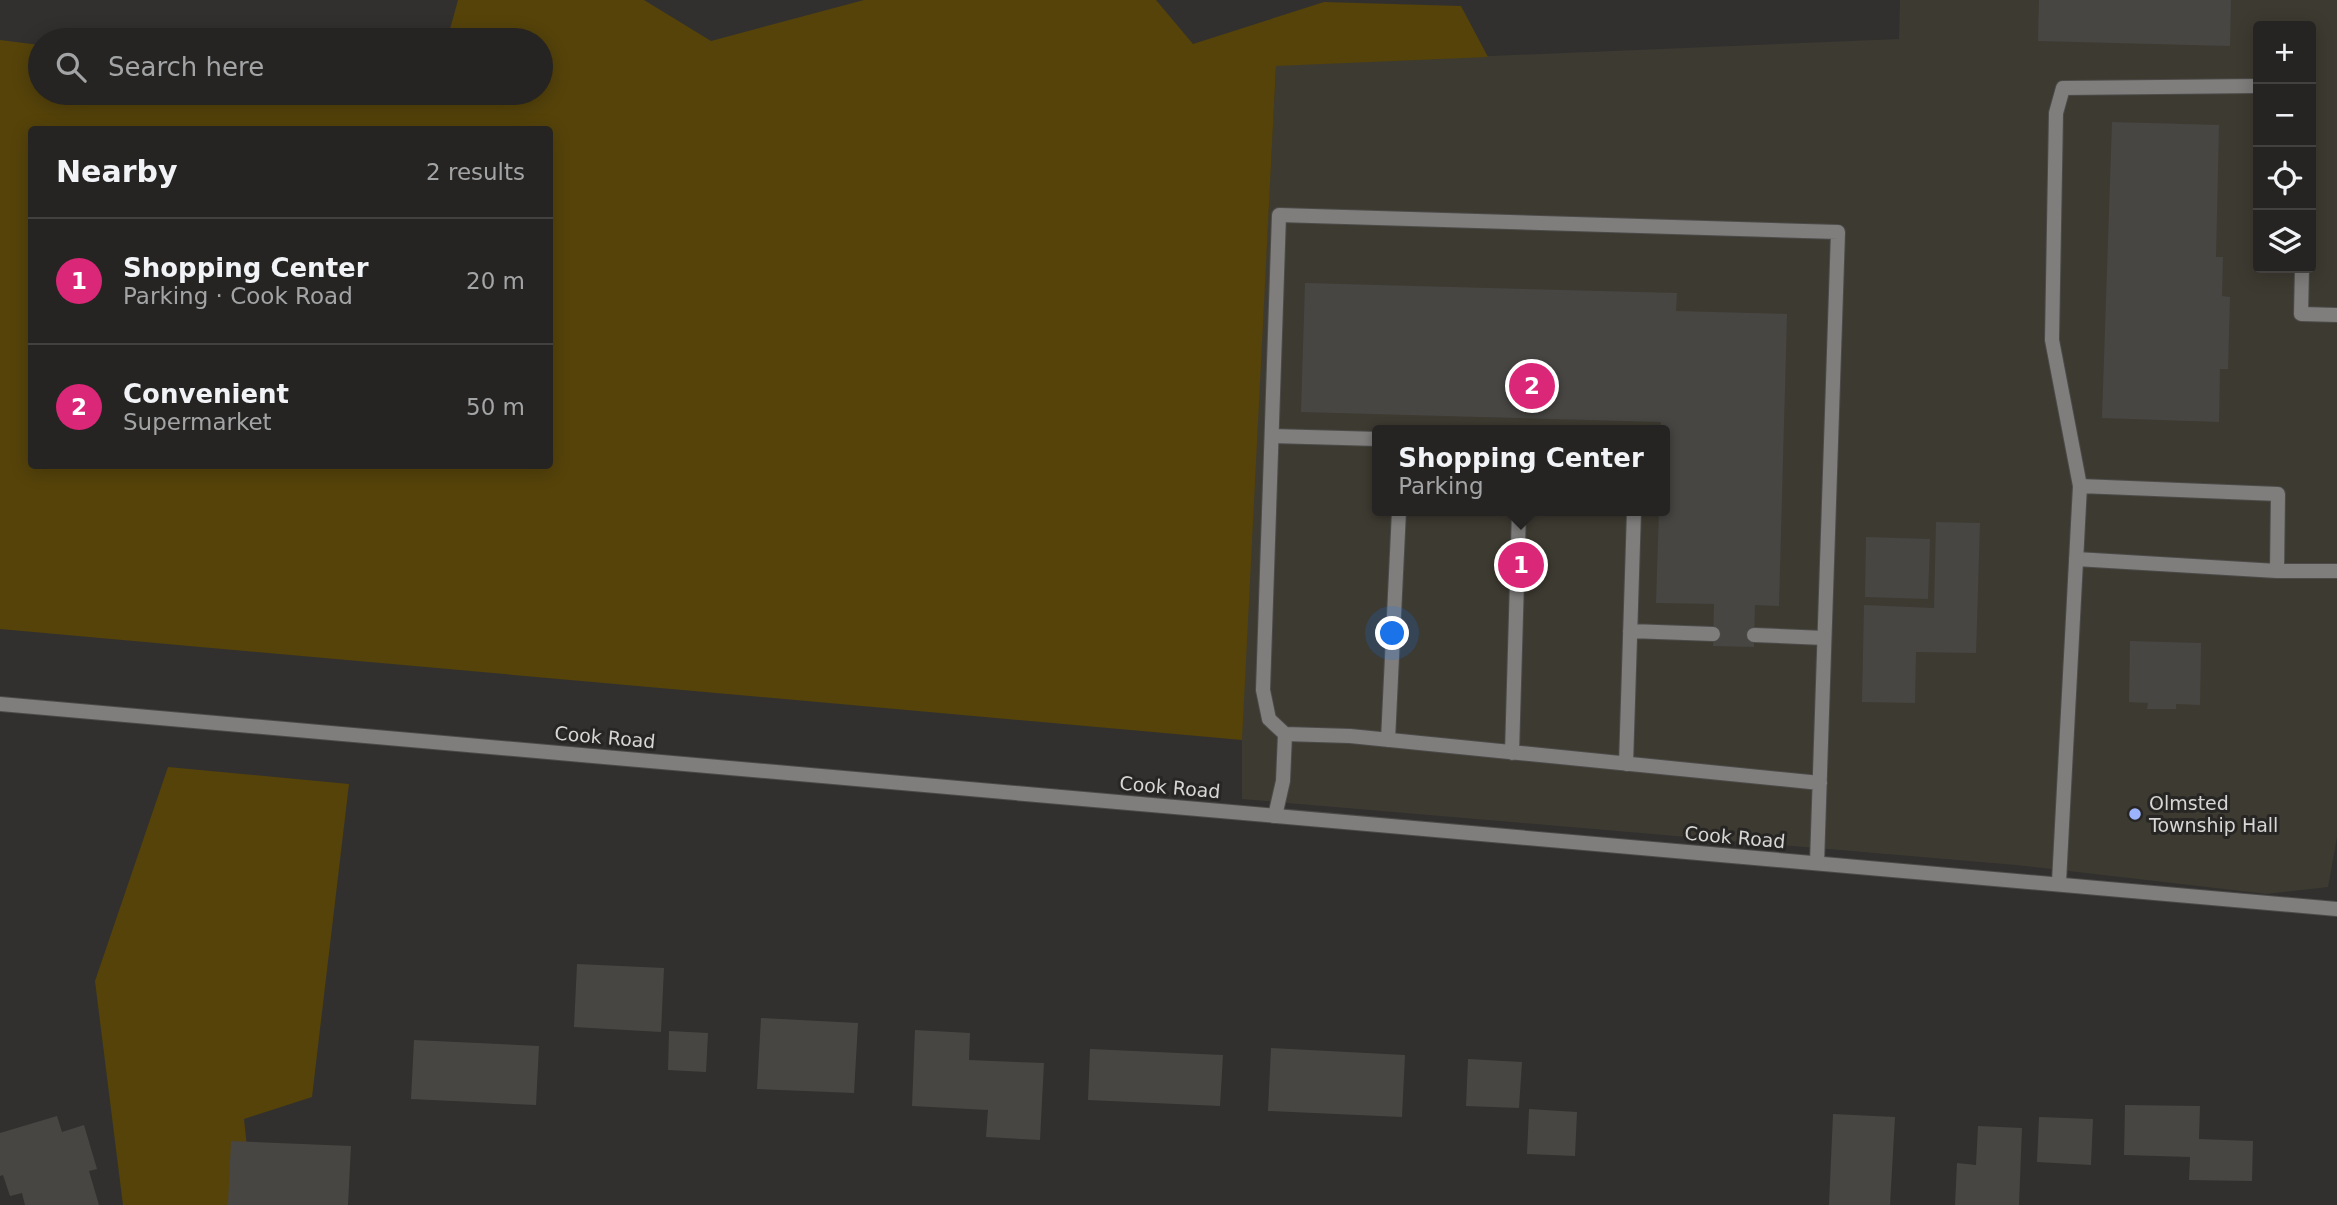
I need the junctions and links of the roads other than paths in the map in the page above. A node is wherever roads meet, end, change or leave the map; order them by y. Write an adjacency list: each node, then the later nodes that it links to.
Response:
1 (2253, 86): 6 (street)
2 (2302, 273): 3 (street)
3 (2337, 315)
4 (1272, 436): 5 (street); 16 (street); 18 (street)
5 (1372, 439)
6 (2080, 486): 10 (street); 11 (street)
7 (1399, 516): 19 (street)
8 (1519, 516): 20 (street)
9 (1634, 516): 13 (street)
10 (2076, 559): 11 (street); 25 (street)
11 (2277, 571): 12 (street)
12 (2337, 571)
13 (1630, 631): 14 (street); 21 (street)
14 (1713, 634)
15 (1754, 635): 16 (street)
16 (1824, 638): 22 (street)
17 (0, 704): 23 (street, Cook Road)
18 (1285, 734): 19 (street); 23 (street)
19 (1388, 740): 20 (street)
20 (1511, 753): 21 (street)
21 (1626, 764): 22 (street)
22 (1820, 783): 24 (street)
23 (1275, 816): 24 (street, Cook Road)
24 (1817, 863): 25 (street, Cook Road)
25 (2059, 882): 26 (street, Cook Road)
26 (2337, 909)

